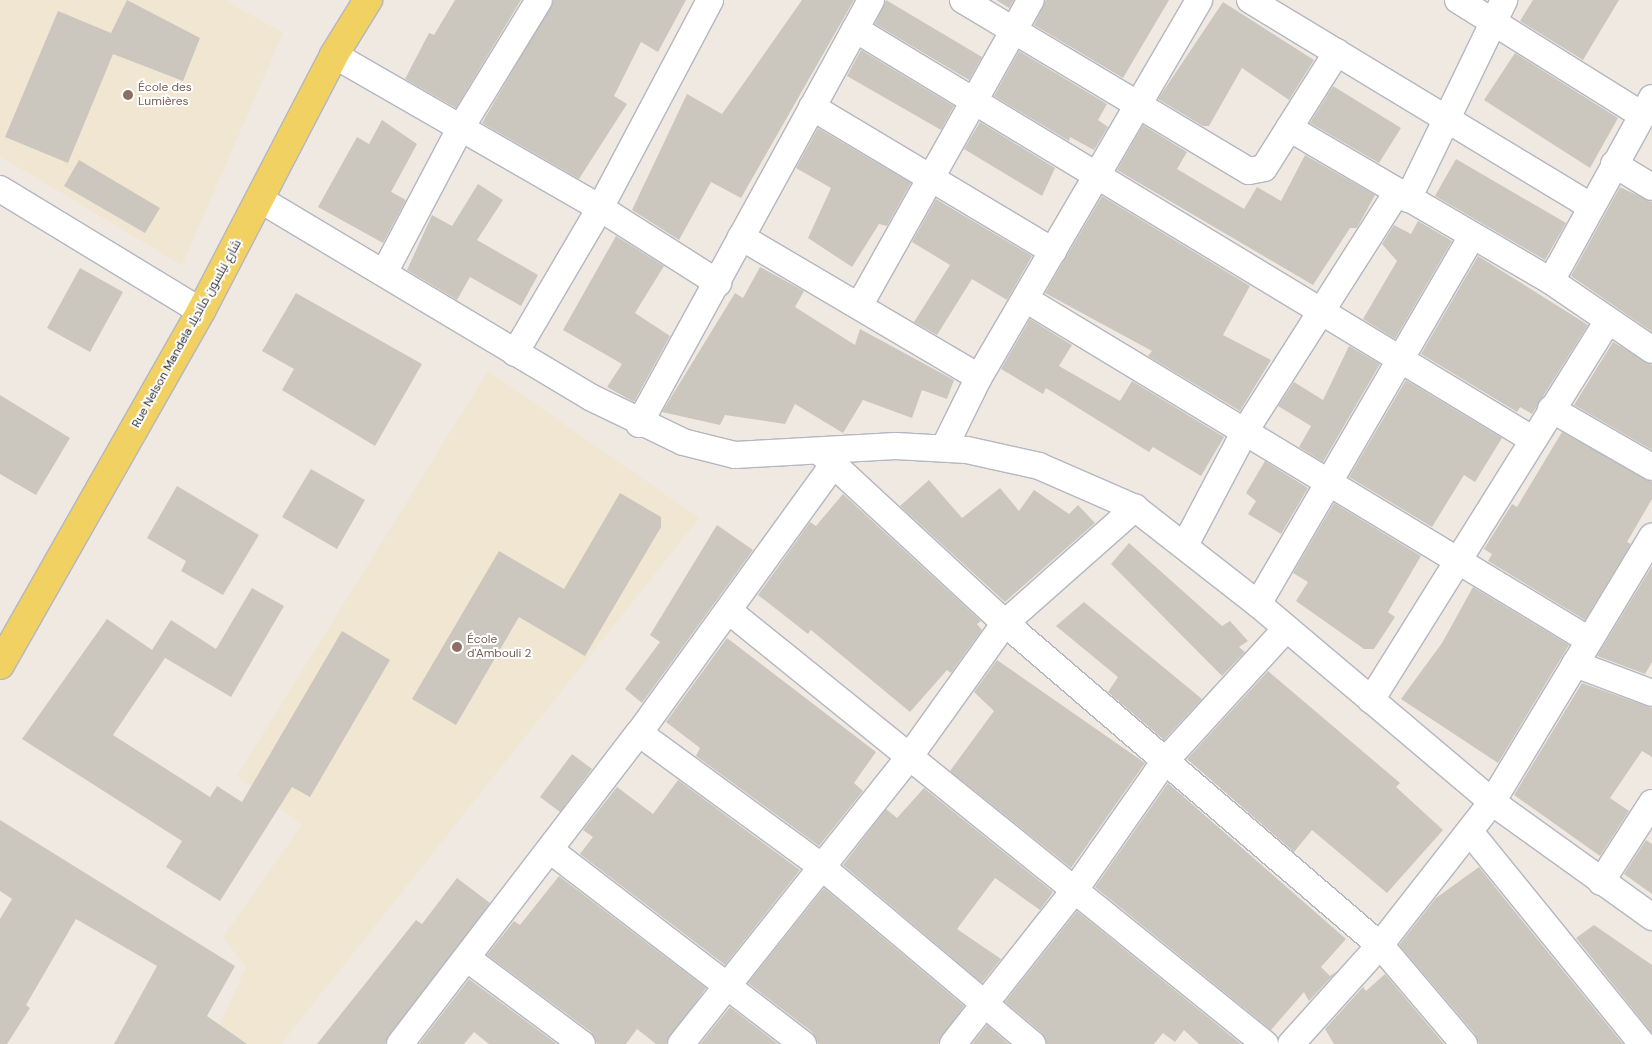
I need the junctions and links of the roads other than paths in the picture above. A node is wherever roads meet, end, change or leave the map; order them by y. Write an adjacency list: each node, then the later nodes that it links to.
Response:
1 (368, 0): 15 (main road, Rue Nelson Mandela شارع نيلسون مانديلا)
2 (539, 0): 22 (street)
3 (710, 0): 31 (street)
4 (871, 0): 12 (street)
5 (963, 0): 13 (street)
6 (1032, 0): 13 (street)
7 (1199, 0): 17 (street)
8 (1250, 0): 14 (street)
9 (1458, 0): 11 (street)
10 (1504, 0): 11 (street)
11 (1494, 24): 19 (street); 20 (street)
12 (855, 30): 16 (street); 18 (street)
13 (1014, 30): 16 (street); 17 (street)
14 (1337, 52): 20 (street); 21 (street)
15 (334, 55): 22 (street); 29 (main road, Rue Nelson Mandela شارع نيلسون مانديلا)
16 (973, 100): 24 (street); 25 (street)
17 (1137, 104): 21 (street); 24 (street)
18 (812, 107): 25 (street); 33 (street)
19 (1647, 107): 23 (street)
20 (1445, 118): 28 (street); 30 (street)
21 (1289, 128): 28 (street)
22 (460, 129): 31 (street); 35 (street)
23 (1614, 164): 26 (street); 30 (street)
24 (1094, 177): 34 (street); 40 (street)
25 (929, 178): 34 (street); 39 (street)
26 (1652, 186)
27 (1, 193): 41 (street)
28 (1402, 196): 32 (street); 40 (street)
29 (261, 200): 35 (street); 41 (main road, Rue Nelson Mandela شارع نيلسون مانديلا)
30 (1590, 206): 36 (street)
31 (600, 208): 37 (street); 44 (street)
32 (1472, 236): 36 (street); 45 (street)
33 (741, 237): 37 (street); 39 (street)
34 (1053, 251): 38 (street)
35 (384, 273): 44 (street)
36 (1551, 281): 42 (street)
37 (718, 283): 48 (street)
38 (1027, 300): 46 (street); 49 (street)
39 (859, 306): 46 (street)
40 (1318, 310): 45 (street); 49 (street)
41 (201, 311): 65 (main road, Rue Nelson Mandela شارع نيلسون مانديلا)
42 (1607, 323): 43 (street); 47 (street)
43 (1652, 350)
44 (515, 353): 48 (street)
45 (1401, 360): 50 (street); 54 (street)
46 (979, 377): 51 (street)
47 (1551, 409): 50 (street); 53 (street)
48 (638, 424): 52 (street)
49 (1245, 431): 54 (street); 57 (street)
50 (1532, 439): 58 (street)
51 (944, 448): 52 (street); 55 (street)
52 (826, 458): 60 (street); 61 (street)
53 (1652, 467)
54 (1331, 482): 58 (street); 59 (street)
55 (1135, 508): 57 (street); 61 (street)
56 (1652, 536): 63 (street)
57 (1185, 545): 59 (street)
58 (1461, 558): 63 (street); 67 (street)
59 (1258, 604): 62 (street)
60 (729, 611): 68 (street); 69 (street)
61 (1005, 624): 69 (street); 70 (street)
62 (1287, 628): 67 (street); 70 (street)
63 (1589, 640): 64 (street)
64 (1576, 664): 66 (street); 71 (street)
65 (0, 665)
66 (1652, 693)
67 (1371, 700): 71 (street)
68 (639, 733): 74 (street); 75 (street)
69 (909, 757): 75 (street); 77 (street)
70 (1165, 761): 77 (street); 79 (street)
71 (1492, 802): 73 (street); 76 (street)
72 (1652, 803): 76 (street)
73 (1470, 832): 79 (street); 92 (street)
74 (550, 850): 80 (street); 81 (street)
75 (822, 867): 81 (street); 82 (street)
76 (1601, 882): 78 (street)
77 (1076, 888): 82 (street); 89 (street)
78 (1652, 917)
79 (1380, 945): 90 (street); 91 (street)
80 (468, 958): 83 (street); 84 (street)
81 (727, 985): 85 (street); 86 (street)
82 (987, 1006): 87 (street); 88 (street)
83 (400, 1044)
84 (582, 1044)
85 (681, 1044)
86 (803, 1044)
87 (953, 1044)
88 (1032, 1044)
89 (1265, 1044)
90 (1291, 1044)
91 (1464, 1044)
92 (1642, 1044)

